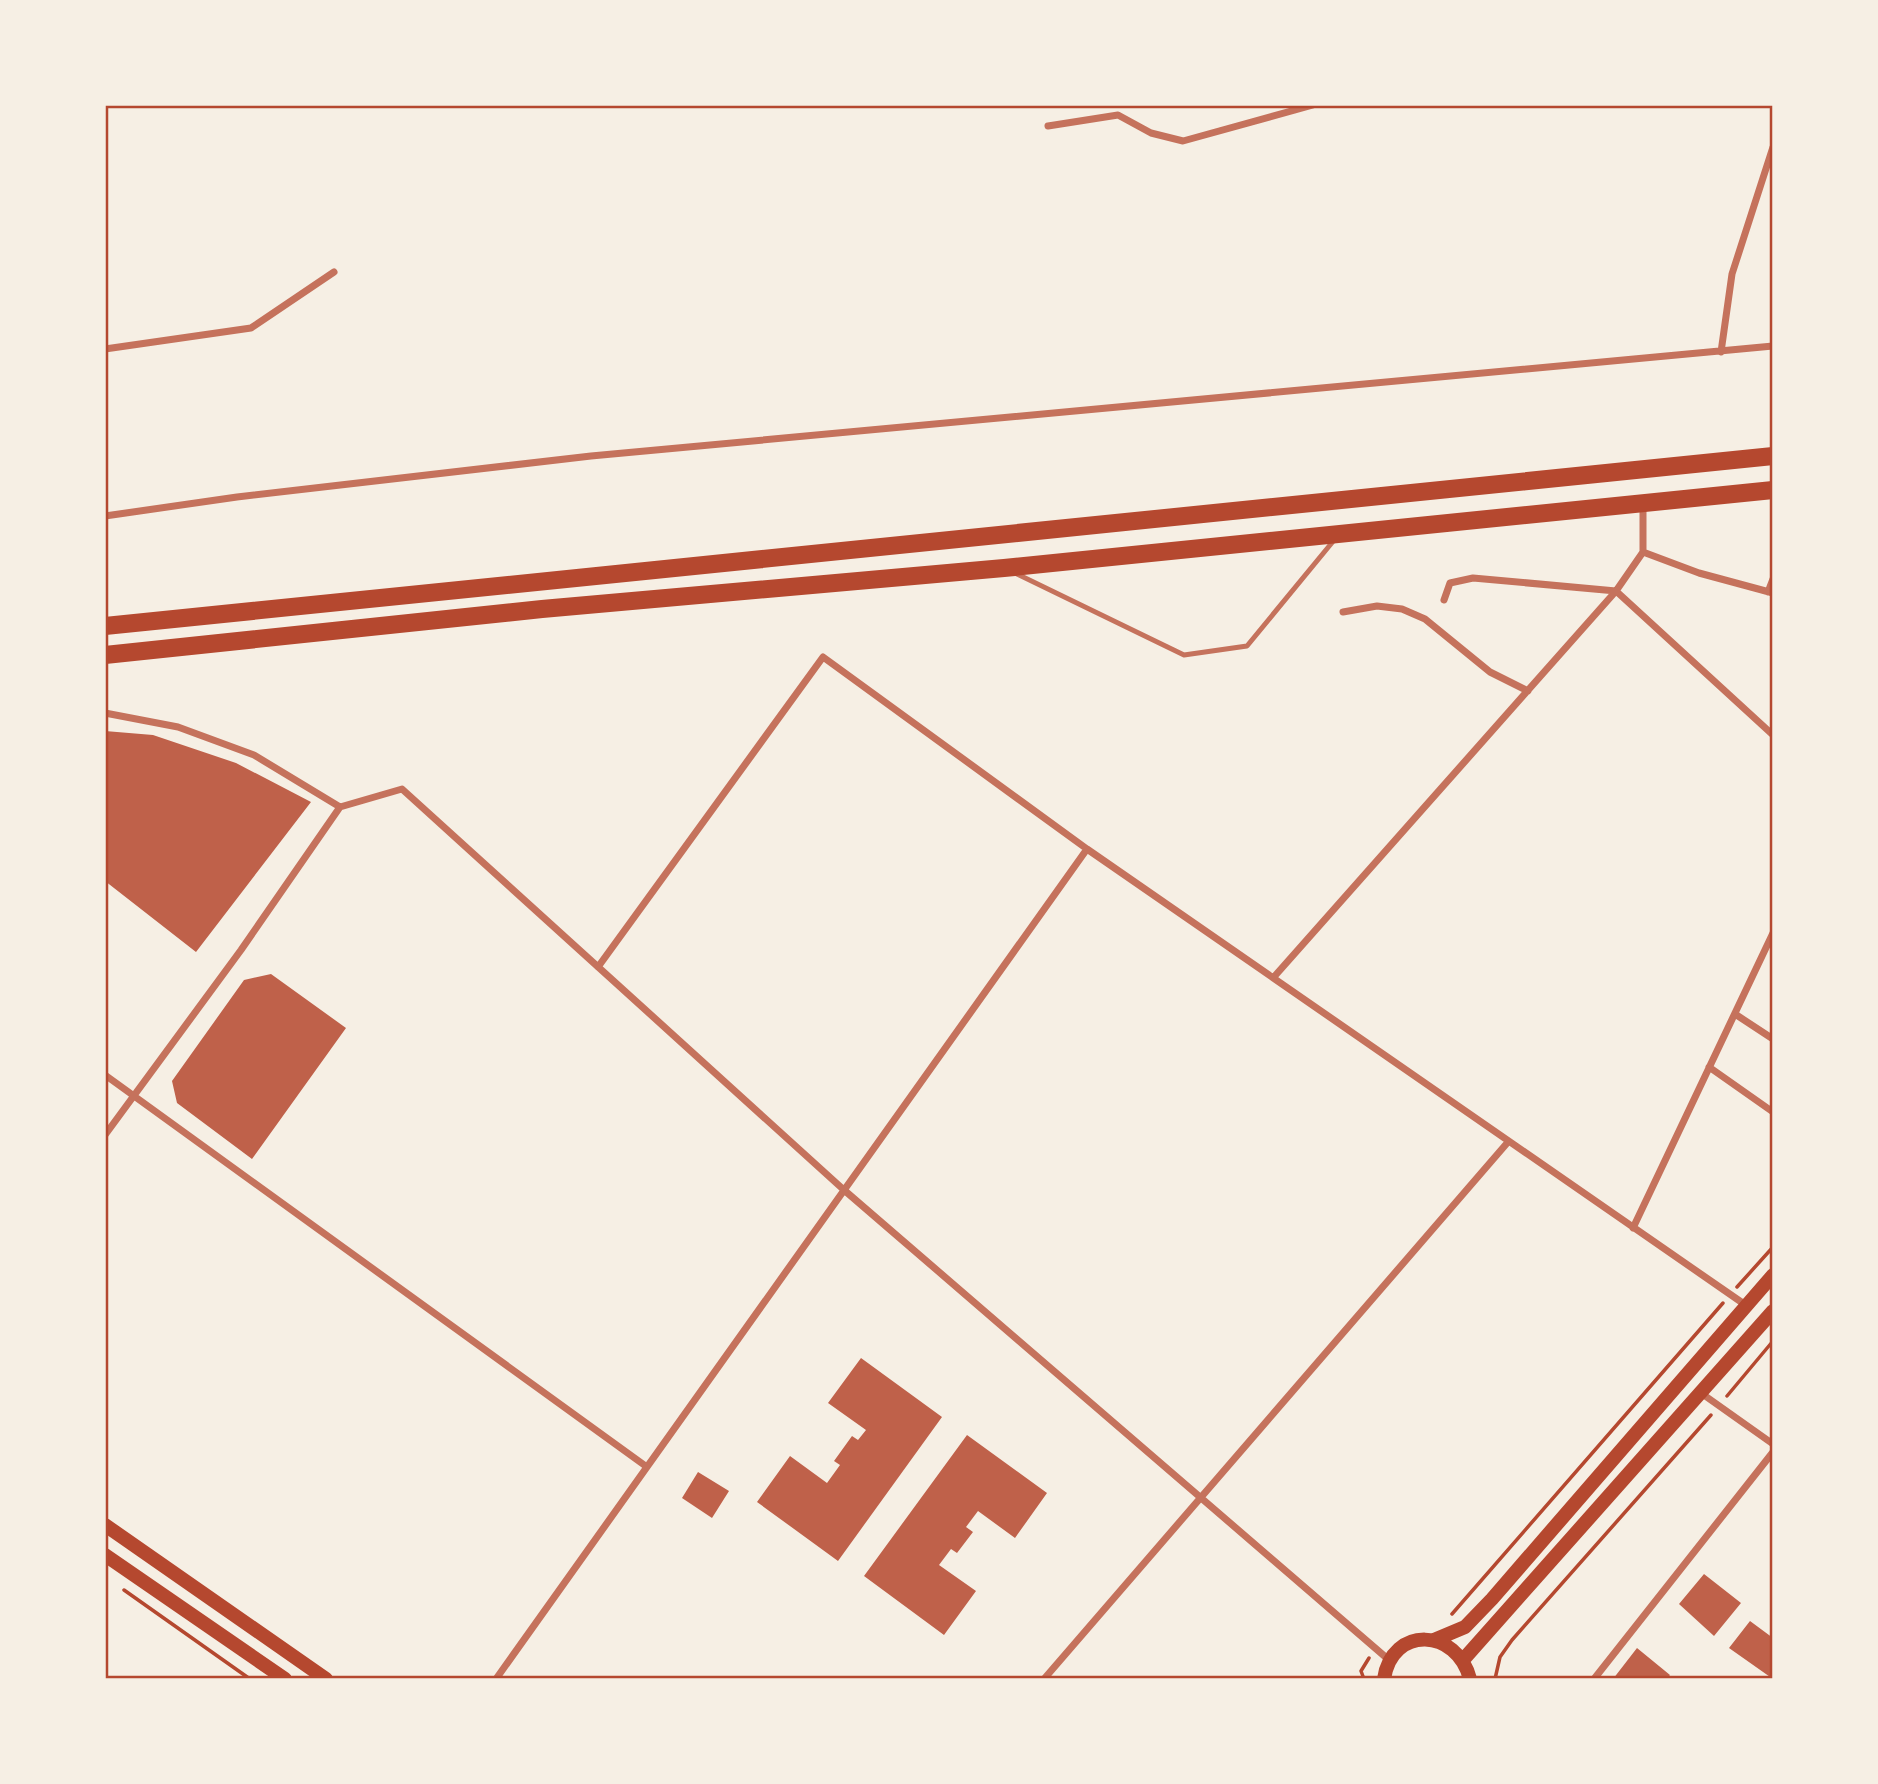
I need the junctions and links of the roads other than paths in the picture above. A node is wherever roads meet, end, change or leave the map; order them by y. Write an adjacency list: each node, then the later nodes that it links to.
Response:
1 (1312, 105): 2 (street)
2 (1048, 126)
3 (1773, 147): 7 (street)
4 (334, 272): 6 (street)
5 (1773, 346): 7 (street)
6 (105, 349)
7 (1721, 352): 11 (street)
8 (1773, 456): 20 (highway)
9 (1773, 491): 10 (highway)
10 (1643, 503): 12 (highway); 13 (street)
11 (105, 516)
12 (1340, 533): 14 (highway); 14 (lane)
13 (1643, 552): 16 (street); 17 (street)
14 (1004, 568): 21 (highway)
15 (1773, 579): 17 (street)
16 (1616, 592): 18 (street); 22 (street); 24 (street)
17 (1770, 592)
18 (1444, 600)
19 (1343, 612): 22 (street)
20 (105, 626)
21 (105, 655)
22 (1528, 691): 29 (street)
23 (105, 712): 25 (street)
24 (1773, 735)
25 (340, 807): 28 (street); 34 (street)
26 (1087, 849): 28 (street); 29 (street); 38 (street)
27 (1773, 933): 30 (street)
28 (598, 967): 38 (street)
29 (1273, 978): 37 (street)
30 (1735, 1014): 31 (street); 32 (street)
31 (1773, 1039)
32 (1709, 1066): 35 (street); 39 (street)
33 (105, 1075): 34 (street)
34 (134, 1096): 36 (street); 46 (street)
35 (1773, 1112)
36 (105, 1135)
37 (1508, 1142): 39 (street); 47 (street)
38 (844, 1191): 46 (street); 47 (street)
39 (1633, 1228): 41 (street)
40 (1773, 1275): 41 (main road)
41 (1747, 1307): 50 (main road)
42 (1773, 1311): 43 (main road)
43 (1701, 1393): 44 (street); 52 (main road)
44 (1773, 1444)
45 (1773, 1452): 59 (street)
46 (647, 1467): 55 (street)
47 (1199, 1497): 51 (street); 56 (street)
48 (105, 1525): 54 (main road)
49 (105, 1555): 53 (main road)
50 (1434, 1640): 51 (main road); 52 (main road)
51 (1390, 1660): 57 (main road)
52 (1463, 1660): 58 (main road)
53 (285, 1679)
54 (326, 1679)
55 (496, 1679)
56 (1044, 1679)
57 (1384, 1679)
58 (1470, 1679)
59 (1594, 1679)

